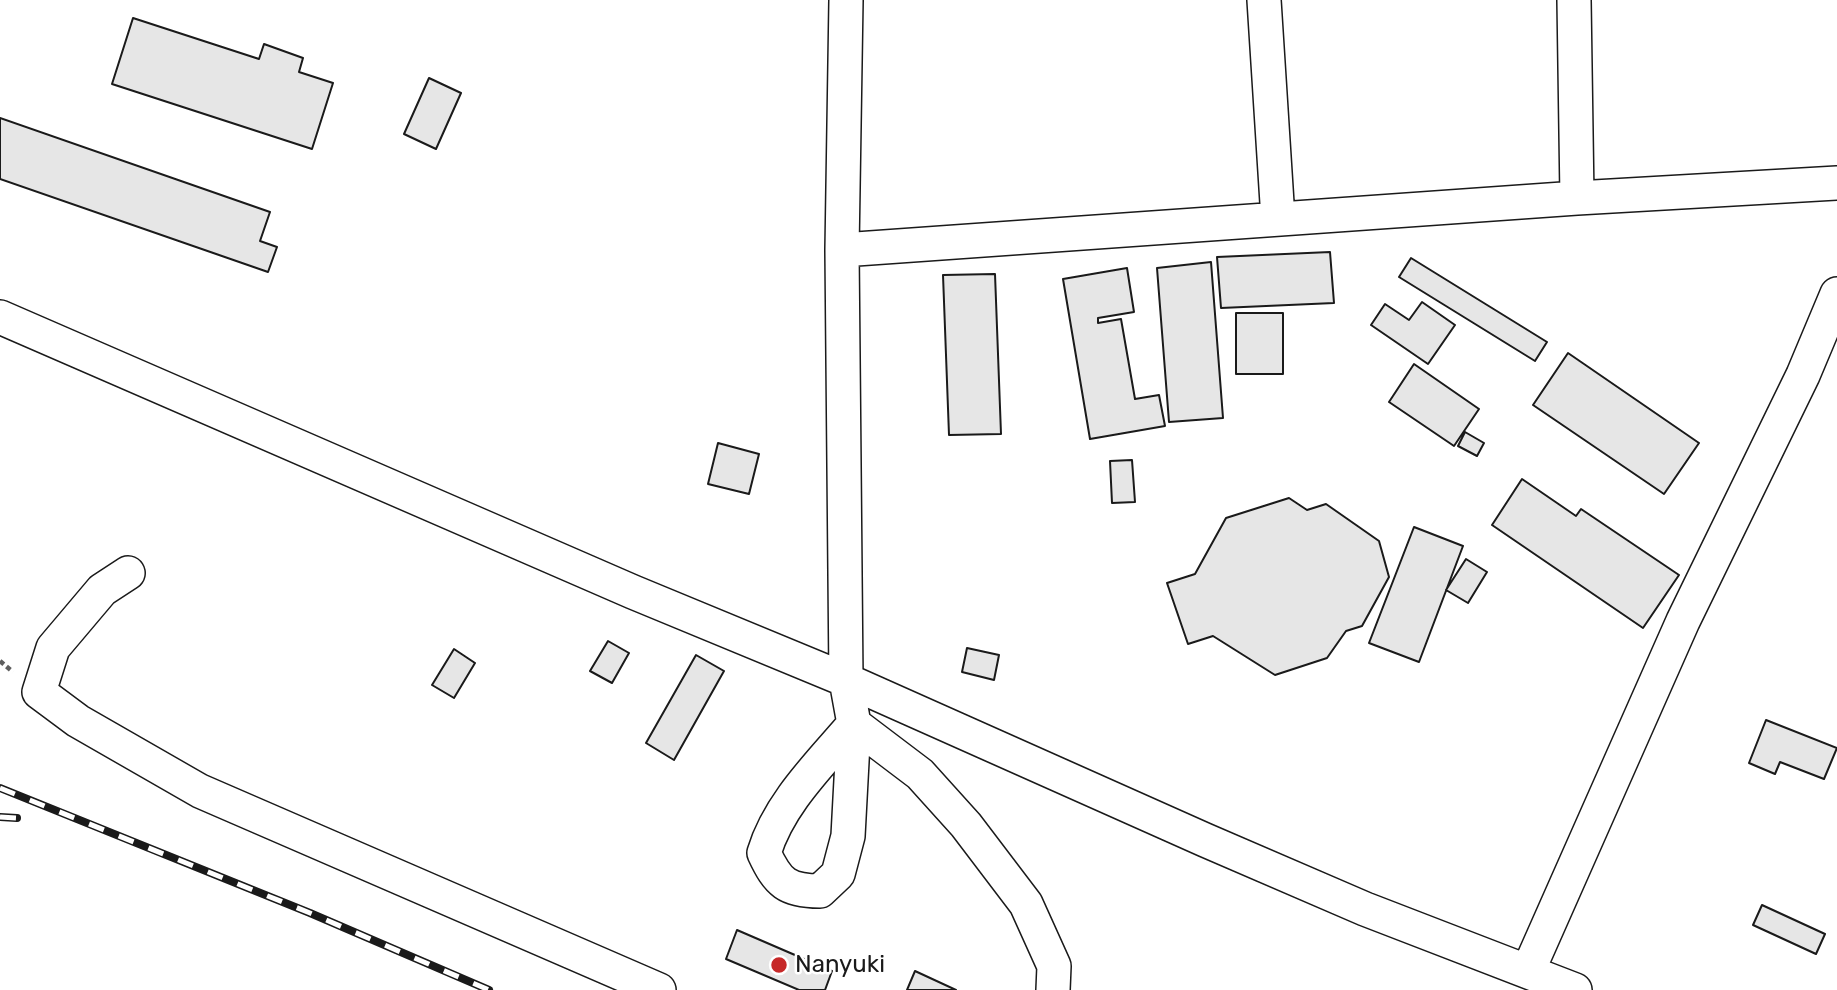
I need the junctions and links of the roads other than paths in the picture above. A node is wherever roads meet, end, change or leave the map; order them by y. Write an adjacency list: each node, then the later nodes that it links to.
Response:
1 (846, 0): 7 (street)
2 (1264, 0): 6 (street)
3 (1574, 0): 5 (street)
4 (1837, 183): 5 (street)
5 (1577, 198): 6 (street)
6 (1278, 219): 7 (street)
7 (842, 250): 11 (street)
8 (1837, 294): 12 (street)
9 (0, 317): 11 (street)
10 (128, 573): 13 (street)
11 (846, 680): 12 (street); 14 (street)
12 (1528, 971): 15 (street)
13 (659, 990)
14 (1053, 990)
15 (1575, 990)

